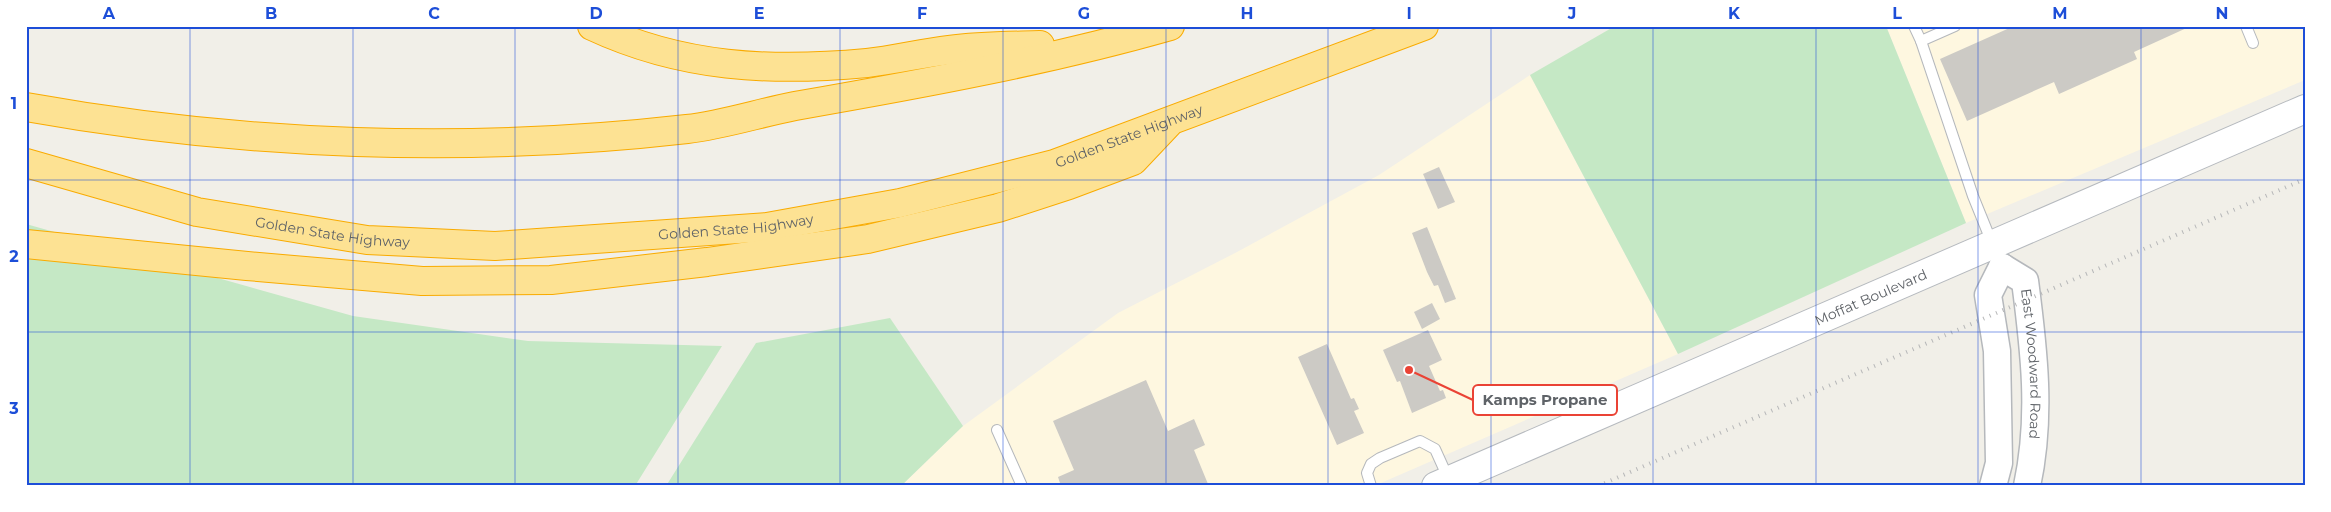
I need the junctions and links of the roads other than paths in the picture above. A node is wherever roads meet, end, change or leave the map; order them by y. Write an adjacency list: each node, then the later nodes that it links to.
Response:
1 (592, 26): 7 (highway)
2 (1170, 26): 7 (highway)
3 (1424, 26): 12 (highway, Golden State Highway)
4 (1914, 26): 8 (lane)
5 (1955, 26): 8 (lane)
6 (2246, 26): 9 (lane)
7 (1119, 40): 10 (highway)
8 (1921, 41): 15 (lane)
9 (2253, 43)
10 (26, 107)
11 (2305, 109): 15 (main road, Moffat Boulevard)
12 (1172, 120): 13 (highway, Golden State Highway); 14 (highway)
13 (26, 163)
14 (26, 244)
15 (1997, 256): 17 (main road, Moffat Boulevard); 20 (street); 21 (street, East Woodward Road)
16 (997, 430): 18 (lane)
17 (1442, 483): 19 (lane)
18 (1022, 486)
19 (1371, 486)
20 (1993, 486)
21 (2027, 486)

